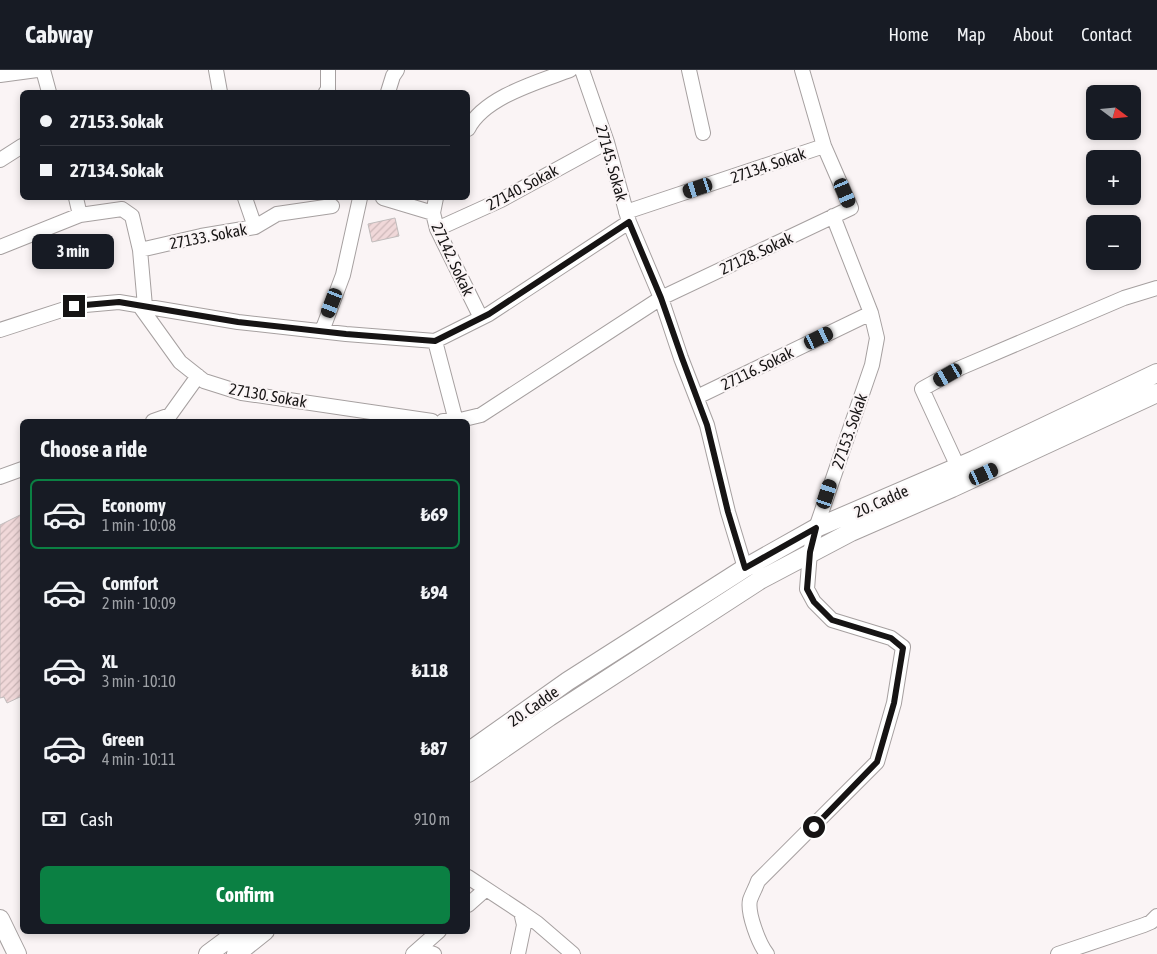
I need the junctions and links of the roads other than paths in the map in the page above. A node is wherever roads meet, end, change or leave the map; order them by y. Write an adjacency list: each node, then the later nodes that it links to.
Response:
1 (36, 70): 10 (street)
2 (43, 70): 11 (street)
3 (216, 70): 12 (street)
4 (328, 70): 13 (street)
5 (397, 70): 14 (street)
6 (570, 70): 15 (street)
7 (582, 70): 17 (street, 27145. Sokak)
8 (688, 70): 16 (street)
9 (802, 70): 18 (street)
10 (0, 75)
11 (48, 90)
12 (220, 90)
13 (328, 90)
14 (389, 90)
15 (470, 124)
16 (703, 133)
17 (607, 142): 30 (street, 27145. Sokak); 32 (street, 27140. Sokak)
18 (824, 146): 29 (street, 27128. Sokak); 30 (street, 27134. Sokak)
19 (20, 147): 20 (street)
20 (0, 160)
21 (76, 200): 28 (street)
22 (246, 200): 31 (street)
23 (360, 200): 41 (street)
24 (390, 200): 27 (street)
25 (436, 200): 27 (street, 27142. Sokak)
26 (332, 206): 31 (street, 27133. Sokak)
27 (433, 213): 32 (street, 27142. Sokak)
28 (80, 214): 33 (street); 34 (street)
29 (833, 216): 36 (street, 27128. Sokak); 38 (street, 27153. Sokak)
30 (627, 217): 36 (street, 27145. Sokak); 39 (street, 27134. Sokak)
31 (255, 227): 34 (street, 27133. Sokak)
32 (436, 229): 39 (street, 27142. Sokak)
33 (0, 247)
34 (140, 250): 37 (street)
35 (1157, 288): 51 (street)
36 (661, 298): 46 (street, 27145. Sokak); 50 (street)
37 (142, 306): 40 (street); 41 (street); 44 (street, 27130. Sokak)
38 (871, 313): 46 (street, 27116. Sokak); 54 (street, 27153. Sokak)
39 (481, 318): 42 (street, 27134. Sokak)
40 (0, 329)
41 (322, 332): 42 (street)
42 (435, 341): 49 (street)
43 (1157, 373): 51 (main road, 20. Cadde)
44 (198, 376): 47 (street); 48 (street, 27130. Sokak)
45 (1157, 393): 55 (main road)
46 (697, 397): 56 (street, 27145. Sokak)
47 (158, 419)
48 (418, 419)
49 (455, 419)
50 (464, 419)
51 (958, 467): 54 (main road, 20. Cadde)
52 (20, 469): 53 (street)
53 (0, 477)
54 (816, 528): 55 (street, 27153. Sokak); 56 (main road, 20. Cadde)
55 (810, 552): 58 (main road); 75 (street, 27153. Sokak)
56 (745, 568): 57 (main road, 20. Cadde)
57 (470, 751)
58 (470, 772)
59 (470, 878): 60 (street)
60 (486, 889): 61 (street); 62 (street)
61 (470, 903)
62 (521, 912): 73 (street); 74 (street)
63 (1157, 916): 76 (street)
64 (0, 919): 69 (main road)
65 (235, 934): 70 (main road)
66 (261, 934): 71 (main road)
67 (436, 934): 68 (street)
68 (416, 951): 72 (street)
69 (16, 954)
70 (208, 954)
71 (236, 954)
72 (434, 954)
73 (518, 954)
74 (573, 954)
75 (767, 954)
76 (1058, 954)

